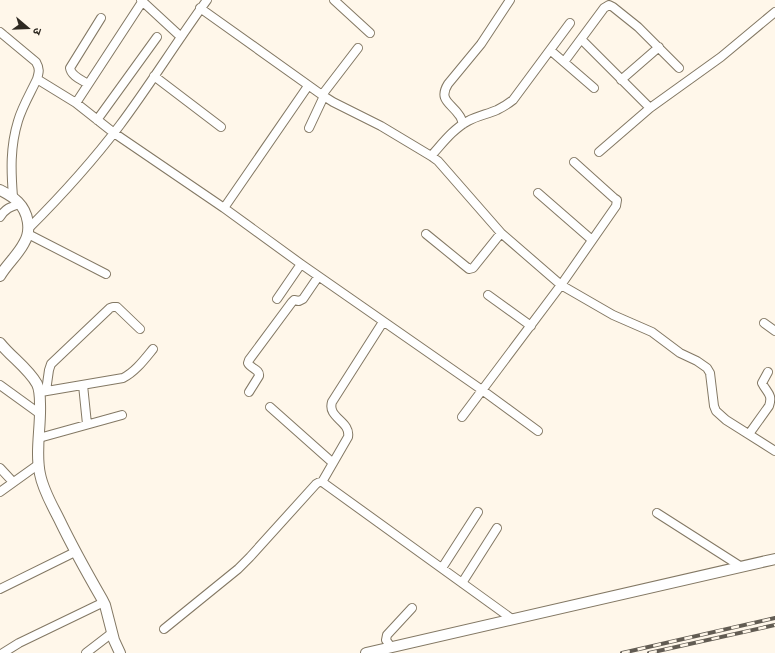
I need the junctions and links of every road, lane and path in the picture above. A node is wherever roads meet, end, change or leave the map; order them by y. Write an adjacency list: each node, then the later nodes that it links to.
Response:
1 (206, 0): 5 (street)
2 (334, 0): 10 (street)
3 (510, 0): 29 (street)
4 (141, 1): 12 (street); 22 (street)
5 (200, 8): 12 (street); 23 (street)
6 (775, 12): 27 (street)
7 (100, 18): 22 (street)
8 (570, 23): 16 (street)
9 (0, 32): 20 (street)
10 (370, 33)
11 (157, 37): 28 (street)
12 (181, 38): 19 (street)
13 (581, 39): 14 (street); 17 (street); 21 (street)
14 (658, 47): 18 (street); 21 (street)
15 (358, 48): 25 (street)
16 (550, 50): 17 (street); 29 (street)
17 (564, 62): 24 (street)
18 (680, 68)
19 (154, 76): 30 (street); 32 (street)
20 (37, 79): 26 (street); 38 (street)
21 (621, 80): 27 (street)
22 (88, 84): 26 (street)
23 (308, 86): 25 (street); 39 (street)
24 (594, 88)
25 (323, 96): 31 (street); 34 (street)
26 (76, 103): 28 (street)
27 (650, 108): 33 (street)
28 (97, 120): 32 (street)
29 (462, 124): 34 (street)
30 (221, 127)
31 (309, 128)
32 (114, 133): 39 (street); 41 (street)
33 (599, 152)
34 (431, 156): 42 (street)
35 (574, 162): 44 (street)
36 (0, 190): 38 (street)
37 (538, 193): 44 (street)
38 (17, 201): 40 (street); 41 (street)
39 (224, 208): 45 (street)
40 (0, 217)
41 (29, 231): 46 (street); 47 (street)
42 (501, 233): 43 (street); 49 (street)
43 (426, 234)
44 (592, 240): 49 (street)
45 (300, 264): 48 (street); 51 (street)
46 (106, 274)
47 (0, 276)
48 (318, 277): 52 (street); 64 (street)
49 (561, 285): 54 (street); 71 (street)
50 (488, 295): 54 (street)
51 (277, 299)
52 (383, 322): 62 (street); 74 (street)
53 (764, 323): 56 (street)
54 (531, 326): 62 (street)
55 (140, 329): 63 (street)
56 (775, 331)
57 (0, 343): 63 (street)
58 (153, 349): 61 (street)
59 (768, 372): 71 (street)
60 (0, 385): 66 (street)
61 (83, 385): 63 (street); 69 (street)
62 (482, 390): 68 (street); 70 (street)
63 (43, 392): 66 (street)
64 (249, 392)
65 (270, 406): 74 (street)
66 (40, 414): 72 (street)
67 (122, 415): 69 (street)
68 (462, 417)
69 (87, 424): 72 (street)
70 (538, 431)
71 (749, 434): 73 (street)
72 (39, 438): 75 (street)
73 (775, 451)
74 (333, 463): 78 (street)
75 (39, 464): 77 (street); 83 (street)
76 (0, 468): 77 (street)
77 (13, 482): 79 (street)
78 (322, 482): 86 (street); 92 (street)
79 (0, 492)
80 (478, 512): 86 (street)
81 (657, 513): 85 (street)
82 (497, 528): 87 (street)
83 (75, 552): 88 (street); 89 (street)
84 (775, 559): 85 (street)
85 (740, 566): 91 (street)
86 (442, 568): 87 (street)
87 (462, 583): 91 (street)
88 (0, 589)
89 (104, 602): 93 (street); 95 (street)
90 (412, 608): 94 (street)
91 (512, 619): 94 (street)
92 (164, 629)
93 (112, 633): 96 (street); 97 (street)
94 (391, 647): 98 (street)
95 (3, 653)
96 (86, 653)
97 (120, 653)
98 (366, 653)

